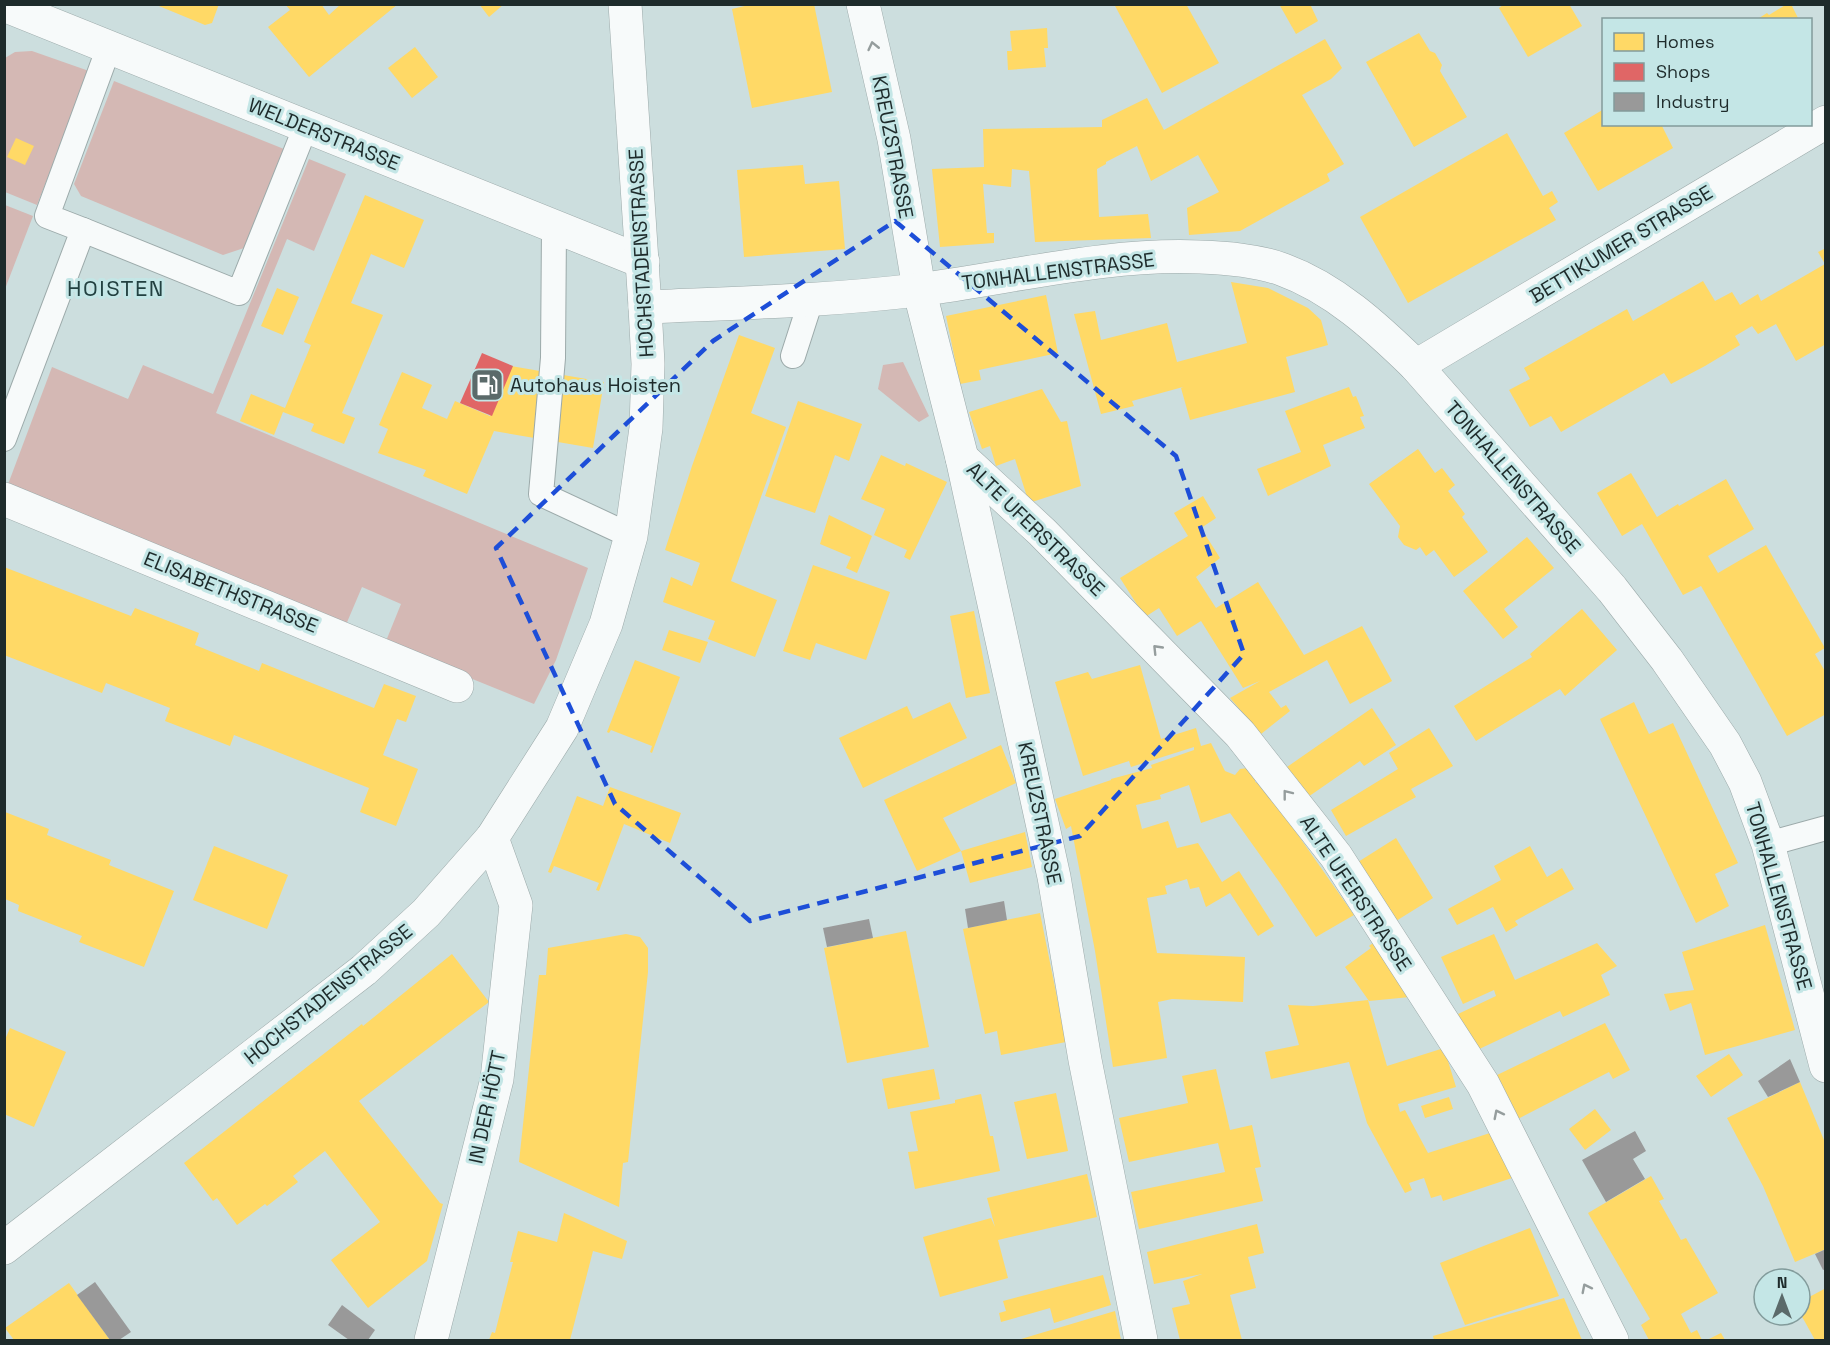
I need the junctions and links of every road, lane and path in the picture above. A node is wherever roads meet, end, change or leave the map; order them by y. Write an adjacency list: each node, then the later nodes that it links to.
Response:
1 (625, 4): 9 (street, HOCHSTADENSTRASSE)
2 (863, 4): 10 (street, KREUZSTRASSE, one-way to 2)
3 (4, 5): 4 (street, WELDERSTRASSE)
4 (109, 47): 6 (street, WELDERSTRASSE); 8 (lane)
5 (1826, 122): 14 (street, BETTIKUMER STRASSE)
6 (306, 126): 7 (street, WELDERSTRASSE); 8 (lane)
7 (554, 228): 9 (street, WELDERSTRASSE); 18 (lane)
8 (83, 230): 15 (lane)
9 (643, 262): 12 (street, HOCHSTADENSTRASSE)
10 (919, 289): 11 (street); 14 (street, TONHALLENSTRASSE); 16 (street, KREUZSTRASSE)
11 (811, 300): 12 (street); 13 (lane)
12 (645, 307): 18 (street, HOCHSTADENSTRASSE)
13 (793, 356)
14 (1416, 366): 22 (street, TONHALLENSTRASSE)
15 (4, 439)
16 (962, 458): 26 (street, KREUZSTRASSE); 27 (street, ALTE UFERSTRASSE, one-way to 16)
17 (4, 499): 19 (street, ELISABETHSTRASSE)
18 (631, 536): 21 (street, HOCHSTADENSTRASSE)
19 (457, 686)
20 (1826, 828): 22 (lane)
21 (492, 838): 24 (street, HOCHSTADENSTRASSE); 25 (street, IN DER HÖTT)
22 (1768, 844): 23 (street, TONHALLENSTRASSE)
23 (1826, 1066)
24 (4, 1248)
25 (431, 1341)
26 (1141, 1341)
27 (1612, 1341)

